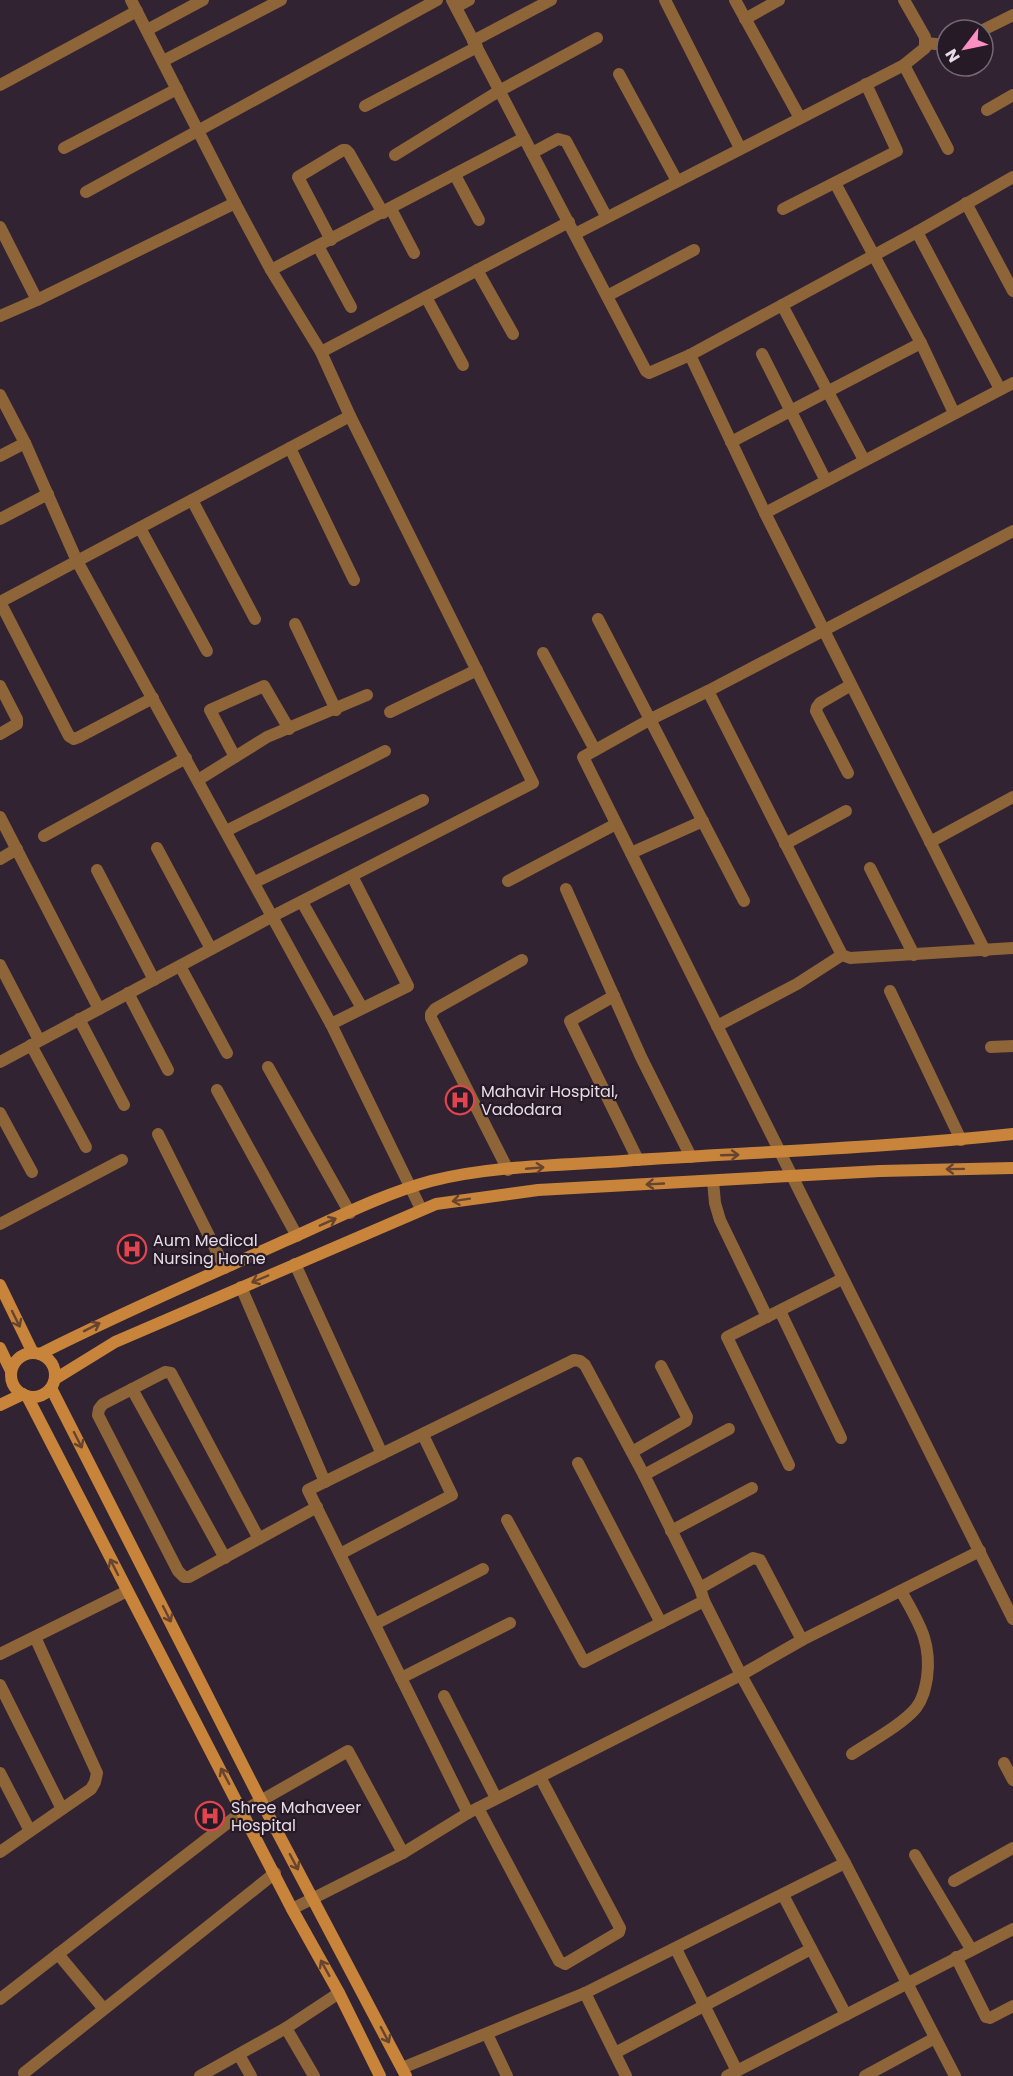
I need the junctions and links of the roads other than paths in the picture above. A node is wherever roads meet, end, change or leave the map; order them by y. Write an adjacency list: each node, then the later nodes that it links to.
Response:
1 (203, 0): 15 (street)
2 (281, 0): 20 (street)
3 (437, 0): 31 (street)
4 (469, 0): 11 (street)
5 (551, 0): 18 (street)
6 (665, 0): 34 (street)
7 (735, 0): 13 (street)
8 (779, 0): 13 (street)
9 (904, 0): 17 (street)
10 (135, 3): 15 (street); 24 (street)
11 (454, 3): 18 (street)
12 (1013, 15): 14 (street)
13 (745, 19): 30 (street)
14 (995, 24)
15 (147, 30): 20 (street)
16 (597, 38): 26 (street)
17 (925, 43): 19 (street); 21 (street)
18 (475, 44): 26 (street); 28 (street)
19 (935, 44)
20 (163, 61): 25 (street)
21 (904, 65): 23 (street); 35 (street)
22 (619, 74): 40 (street)
23 (866, 84): 30 (street); 41 (street)
24 (0, 85)
25 (177, 88): 31 (street); 33 (street)
26 (500, 91): 32 (street); 37 (street)
27 (1013, 95): 29 (street)
28 (364, 106)
29 (987, 110)
30 (800, 118): 34 (street)
31 (197, 130): 42 (street); 43 (street)
32 (524, 138): 36 (street); 38 (street)
33 (64, 148)
34 (740, 148): 40 (street)
35 (948, 149)
36 (532, 153): 47 (street); 50 (street)
37 (395, 155)
38 (455, 175): 46 (street); 48 (street)
39 (1013, 177): 44 (street)
40 (677, 182): 47 (street)
41 (835, 183): 45 (street); 56 (street)
42 (86, 192)
43 (235, 203): 57 (street); 62 (street)
44 (966, 203): 51 (street); 59 (street)
45 (783, 209)
46 (387, 211): 52 (street); 52 (street); 55 (street)
47 (606, 216): 50 (street)
48 (479, 220)
49 (0, 227): 62 (street)
50 (572, 228): 58 (street); 60 (street)
51 (916, 232): 56 (street); 73 (street)
52 (331, 240): 53 (street)
53 (318, 246): 57 (street); 64 (street)
54 (694, 250): 60 (street)
55 (414, 253)
56 (874, 254): 63 (street); 67 (street)
57 (271, 270): 68 (street)
58 (477, 270): 61 (street); 66 (street)
59 (1013, 291)
60 (607, 296): 70 (street)
61 (426, 297): 68 (street); 71 (street)
62 (37, 300): 65 (street)
63 (782, 304): 70 (street); 74 (street)
64 (351, 307)
65 (0, 316)
66 (513, 334)
67 (921, 343): 74 (street); 77 (street)
68 (321, 352): 78 (street)
69 (762, 354): 76 (street)
70 (690, 355): 79 (street)
71 (463, 365)
72 (1013, 383): 73 (street)
73 (1000, 389): 77 (street)
74 (829, 391): 76 (street); 83 (street)
75 (0, 395): 80 (street)
76 (790, 411): 79 (street); 84 (street)
77 (954, 413): 83 (street)
78 (350, 416): 81 (street); 100 (street)
79 (731, 442): 87 (street)
80 (25, 443): 82 (street); 85 (street)
81 (290, 448): 86 (street); 92 (street)
82 (0, 456)
83 (864, 460): 84 (street)
84 (826, 481): 87 (street)
85 (48, 494): 88 (street); 91 (street)
86 (192, 500): 89 (street); 94 (street)
87 (765, 513): 97 (street)
88 (0, 519)
89 (140, 528): 91 (street); 98 (street)
90 (1013, 531): 97 (street)
91 (77, 561): 93 (street); 105 (street)
92 (354, 580)
93 (0, 602): 105 (street)
94 (255, 619)
95 (598, 619): 108 (street)
96 (295, 624): 106 (street)
97 (824, 630): 101 (street); 103 (street)
98 (207, 651)
99 (543, 653): 111 (street)
100 (477, 670): 107 (street); 133 (street)
101 (851, 685): 115 (street); 125 (street)
102 (0, 686): 110 (street)
103 (708, 691): 108 (street); 126 (street)
104 (367, 695): 106 (street)
105 (153, 698): 114 (street)
106 (336, 710): 109 (street)
107 (390, 712)
108 (651, 719): 111 (street); 121 (street)
109 (289, 729): 113 (street); 113 (street)
110 (0, 734)
111 (595, 750): 122 (street)
112 (385, 751): 123 (street)
113 (234, 757): 116 (street)
114 (186, 758): 116 (street); 124 (street)
115 (848, 773)
116 (198, 780): 123 (street)
117 (1013, 797): 125 (street)
118 (423, 800): 135 (street)
119 (846, 811): 126 (street)
120 (0, 817): 128 (street)
121 (702, 821): 129 (street); 137 (street)
122 (616, 824): 129 (street); 134 (street)
123 (226, 831): 135 (street)
124 (44, 836)
125 (930, 842): 142 (street)
126 (784, 844): 143 (street)
127 (158, 848): 141 (street)
128 (17, 849): 130 (street); 153 (street)
129 (632, 854): 156 (street)
130 (0, 858)
131 (870, 868): 144 (street)
132 (97, 870): 148 (street)
133 (351, 876): 138 (street); 152 (street)
134 (508, 880)
135 (255, 882): 139 (street)
136 (566, 889): 151 (street)
137 (744, 901)
138 (302, 902): 139 (street); 152 (street)
139 (273, 916): 141 (street); 155 (street)
140 (1013, 948): 142 (street)
141 (211, 950): 147 (street)
142 (985, 951): 144 (street)
143 (842, 955): 144 (street); 156 (street)
144 (914, 955)
145 (522, 960): 176 (street)
146 (0, 965): 157 (street)
147 (180, 966): 148 (street); 160 (street)
148 (154, 980): 150 (street)
149 (890, 992): 169 (street)
150 (128, 993): 153 (street); 163 (street)
151 (614, 996): 172 (street); 174 (street)
152 (362, 1008): 155 (street)
153 (99, 1009): 154 (street)
154 (79, 1019): 157 (street); 165 (street)
155 (331, 1024): 180 (street)
156 (717, 1026): 171 (street)
157 (35, 1042): 161 (street); 170 (street)
158 (1013, 1046): 159 (street)
159 (991, 1047)
160 (227, 1053)
161 (0, 1062)
162 (268, 1067): 182 (street)
163 (168, 1070)
164 (217, 1090): 184 (street)
165 (124, 1105)
166 (0, 1113): 177 (street)
167 (158, 1134): 186 (street)
168 (1013, 1134): 169 (street)
169 (960, 1140): 171 (street)
170 (86, 1147)
171 (780, 1153): 172 (street, one-way to 171); 178 (street)
172 (691, 1157): 174 (street)
173 (122, 1160): 183 (street)
174 (638, 1160): 176 (street, one-way to 174)
175 (1013, 1168): 178 (street, one-way to 178)
176 (508, 1170): 180 (street)
177 (32, 1172)
178 (790, 1177): 179 (street); 187 (street)
179 (713, 1180): 181 (street, one-way to 181); 191 (street)
180 (410, 1188): 181 (street); 182 (street)
181 (421, 1209): 185 (street)
182 (350, 1213): 184 (street, one-way to 182)
183 (0, 1224)
184 (297, 1236): 186 (street)
185 (295, 1264): 189 (street, one-way to 189); 204 (street)
186 (225, 1268): 193 (street, one-way to 186)
187 (842, 1280): 190 (street); 214 (street)
188 (0, 1285): 193 (street, one-way to 193)
189 (241, 1287): 196 (street); 208 (street)
190 (780, 1311): 191 (street); 202 (street)
191 (767, 1317): 206 (street)
192 (0, 1348): 195 (street)
193 (36, 1353): 195 (street); 196 (street)
194 (661, 1366): 203 (street)
195 (8, 1378): 198 (street)
196 (53, 1383): 198 (street); 239 (street, one-way to 239)
197 (132, 1389): 213 (street); 216 (street); 216 (street)
198 (25, 1395): 199 (street); 219 (street, one-way to 198)
199 (0, 1405)
200 (729, 1429): 207 (street)
201 (423, 1435): 203 (street); 204 (street); 215 (street)
202 (841, 1438)
203 (632, 1452): 207 (street)
204 (382, 1454): 208 (street)
205 (578, 1463): 224 (street)
206 (789, 1465)
207 (644, 1475): 212 (street)
208 (325, 1482): 210 (street)
209 (752, 1488): 212 (street)
210 (317, 1507): 213 (street); 215 (street)
211 (507, 1520): 224 (street)
212 (671, 1531): 218 (street)
213 (258, 1539): 216 (street)
214 (980, 1551): 220 (street); 222 (street)
215 (340, 1554): 225 (street)
216 (225, 1558)
217 (483, 1569): 225 (street)
218 (700, 1588): 221 (street); 227 (street)
219 (127, 1591): 226 (street); 242 (street, one-way to 219)
220 (901, 1591): 227 (street); 233 (street)
221 (704, 1601): 224 (street); 229 (street)
222 (1013, 1619)
223 (510, 1623): 230 (street)
224 (661, 1623)
225 (375, 1624): 230 (street)
226 (35, 1637): 228 (street); 240 (street)
227 (802, 1640): 229 (street)
228 (0, 1654)
229 (741, 1675): 236 (street); 248 (street)
230 (402, 1678): 241 (street)
231 (0, 1685): 240 (street)
232 (444, 1696): 238 (street)
233 (852, 1754)
234 (1004, 1763): 237 (street)
235 (0, 1773): 243 (street)
236 (540, 1777): 238 (street); 241 (street)
237 (1013, 1780)
238 (496, 1798): 241 (street)
239 (261, 1801): 242 (street); 246 (street); 252 (street, one-way to 252)
240 (62, 1809): 243 (street)
241 (473, 1810): 246 (street)
242 (243, 1811): 249 (street); 258 (street)
243 (30, 1831): 245 (street)
244 (1013, 1848): 250 (street)
245 (0, 1852)
246 (403, 1853): 252 (street)
247 (915, 1855): 257 (street)
248 (845, 1863): 251 (street); 260 (street)
249 (275, 1873): 253 (street); 266 (street)
250 (954, 1881)
251 (783, 1894): 255 (street); 256 (street)
252 (313, 1898): 253 (street); 273 (street, one-way to 273)
253 (292, 1909): 261 (street, one-way to 253)
254 (1013, 1929): 257 (street)
255 (676, 1949): 262 (street); 264 (street)
256 (811, 1949): 264 (street); 267 (street)
257 (971, 1949): 259 (street)
258 (58, 1954): 263 (street); 266 (street)
259 (956, 1957): 260 (street); 265 (street)
260 (908, 1984): 267 (street); 270 (street)
261 (339, 1993): 268 (street); 279 (street)
262 (585, 1994): 269 (street); 271 (street)
263 (0, 1999)
264 (704, 2006): 271 (street); 275 (street)
265 (1013, 2006)
266 (103, 2008): 274 (street)
267 (846, 2016): 275 (street)
268 (286, 2028): 272 (street); 278 (street)
269 (487, 2034): 273 (street); 280 (street)
270 (936, 2038): 282 (street); 283 (street)
271 (615, 2052): 281 (street)
272 (239, 2055): 276 (street); 277 (street)
273 (404, 2072)
274 (24, 2073)
275 (732, 2074)
276 (200, 2076)
277 (251, 2076)
278 (314, 2076)
279 (380, 2076)
280 (507, 2076)
281 (626, 2076)
282 (865, 2076)
283 (955, 2076)

